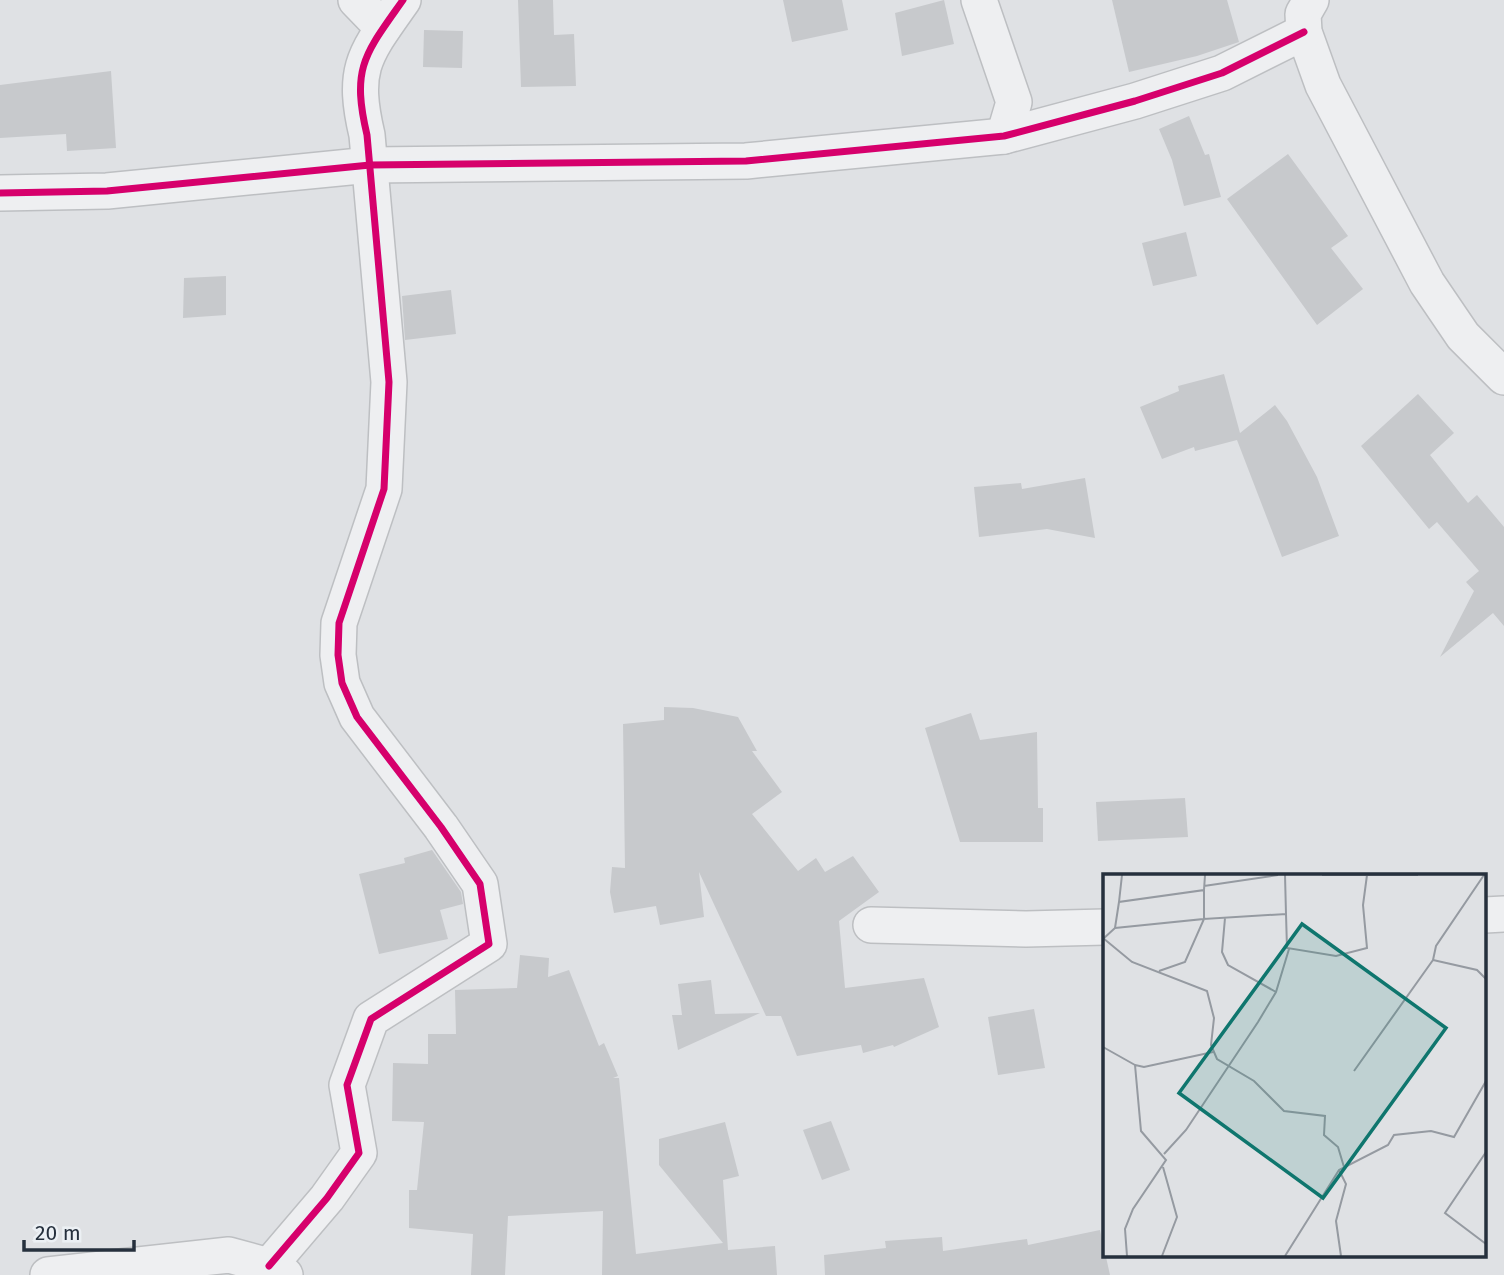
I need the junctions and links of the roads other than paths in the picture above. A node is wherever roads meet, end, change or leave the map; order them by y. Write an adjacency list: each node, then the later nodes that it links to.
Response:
1 (356, 0): 3 (street)
2 (979, 0): 5 (street)
3 (393, 14): 6 (street)
4 (1308, 16): 5 (street); 8 (street)
5 (1004, 136): 6 (street)
6 (370, 165): 7 (street); 14 (street)
7 (0, 193)
8 (1504, 377)
9 (1504, 914): 10 (street)
10 (1486, 915)
11 (871, 925): 12 (street)
12 (1103, 927)
13 (224, 1265): 14 (street); 15 (street)
14 (277, 1271)
15 (48, 1275)

